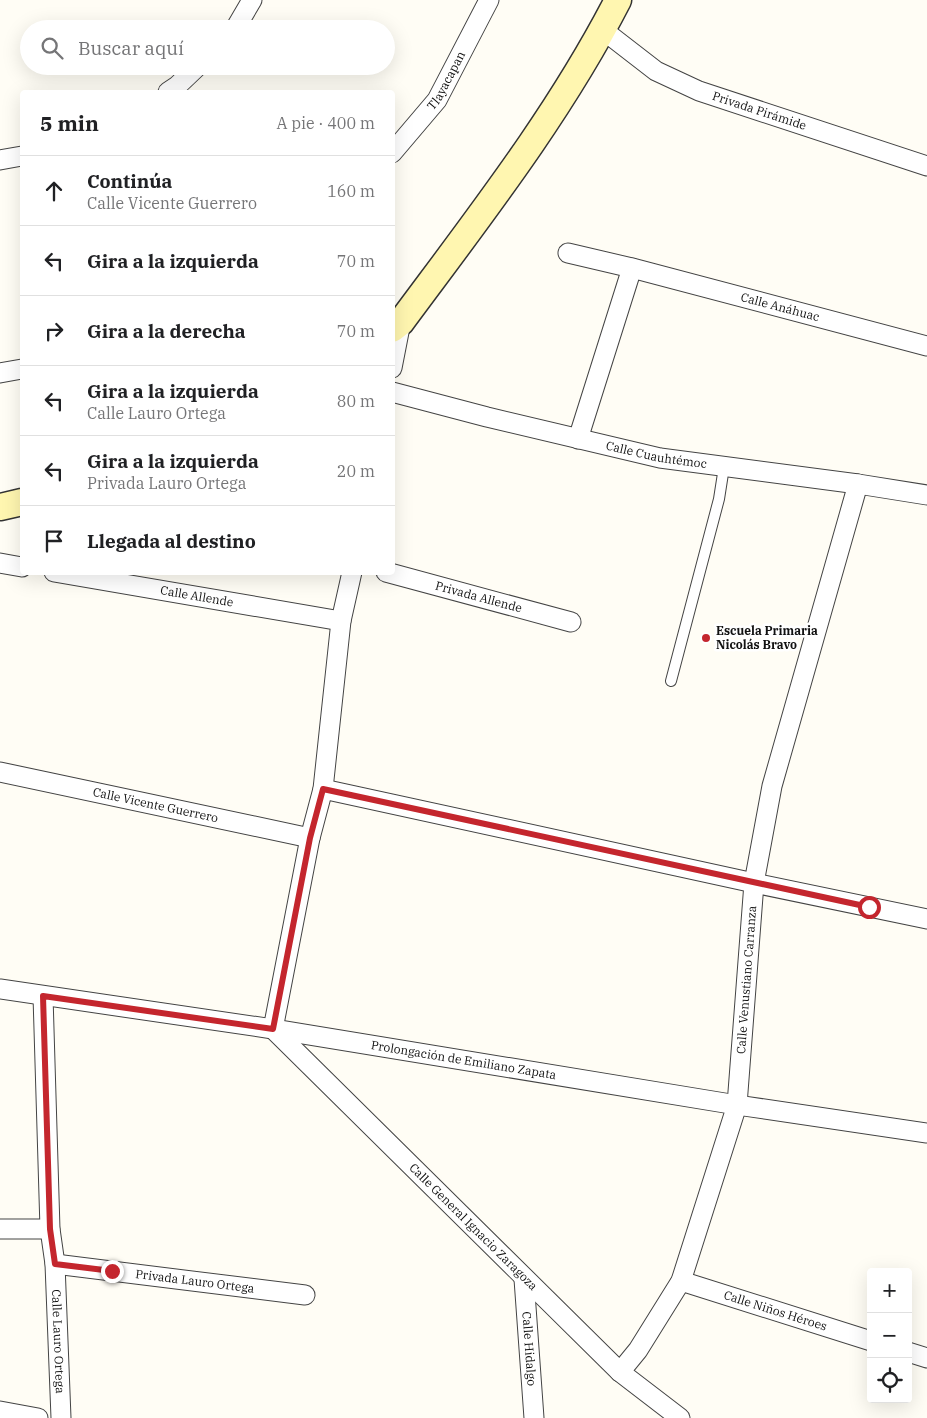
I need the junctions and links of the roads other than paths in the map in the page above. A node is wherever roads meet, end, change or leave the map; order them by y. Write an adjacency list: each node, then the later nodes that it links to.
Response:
1 (252, 0): 4 (street)
2 (489, 0): 8 (street, Tlayacapan)
3 (618, 0): 5 (street)
4 (240, 20)
5 (603, 30): 11 (street, Privada Pirámide); 14 (street)
6 (189, 75): 7 (street)
7 (171, 90)
8 (395, 149)
9 (20, 156): 10 (street)
10 (0, 160)
11 (927, 166)
12 (568, 253): 13 (street, Calle Anáhuac)
13 (632, 268): 16 (street, Calle Anáhuac); 20 (street)
14 (397, 325): 15 (street)
15 (395, 342)
16 (927, 346)
17 (20, 369): 18 (street)
18 (0, 373)
19 (395, 393): 20 (street, Calle Cuauhtémoc)
20 (578, 439): 21 (street, Calle Cuauhtémoc)
21 (724, 467): 22 (street, Calle Cuauhtémoc); 33 (lane)
22 (858, 484): 23 (street, Calle Cuauhtémoc); 37 (street, Calle Venustiano Carranza)
23 (927, 495)
24 (20, 502): 25 (street)
25 (0, 507)
26 (0, 563): 27 (street)
27 (20, 567)
28 (395, 574): 32 (street, Privada Allende)
29 (72, 575): 31 (street, Calle Allende)
30 (351, 575): 31 (street)
31 (341, 621): 35 (street)
32 (571, 622)
33 (671, 681)
34 (0, 772): 36 (street, Calle Vicente Guerrero)
35 (323, 789): 36 (street); 37 (street)
36 (310, 838): 41 (street)
37 (754, 883): 38 (street); 42 (street, Calle Venustiano Carranza)
38 (927, 919)
39 (0, 990): 40 (street, Prolongación de Emiliano Zapata)
40 (43, 996): 41 (street, Prolongación de Emiliano Zapata); 45 (street, Calle Lauro Ortega)
41 (273, 1029): 42 (street, Prolongación de Emiliano Zapata); 47 (street, Calle General Ignacio Zaragoza)
42 (737, 1105): 43 (street, Prolongación de Emiliano Zapata); 48 (street, Calle Venustiano Carranza)
43 (927, 1133)
44 (0, 1229): 45 (street)
45 (50, 1229): 46 (street, Calle Lauro Ortega)
46 (55, 1264): 49 (street, Privada Lauro Ortega); 56 (street, Calle Lauro Ortega)
47 (524, 1279): 53 (street, Calle General Ignacio Zaragoza); 57 (street, Calle Hidalgo)
48 (681, 1281): 50 (street, Calle Niños Héroes); 53 (street, Calle Venustiano Carranza)
49 (306, 1296)
50 (867, 1339)
51 (912, 1353): 52 (street)
52 (927, 1358)
53 (620, 1372): 58 (street, Calle General Ignacio Zaragoza)
54 (0, 1411): 55 (street)
55 (38, 1418)
56 (61, 1418)
57 (534, 1418)
58 (680, 1418)

